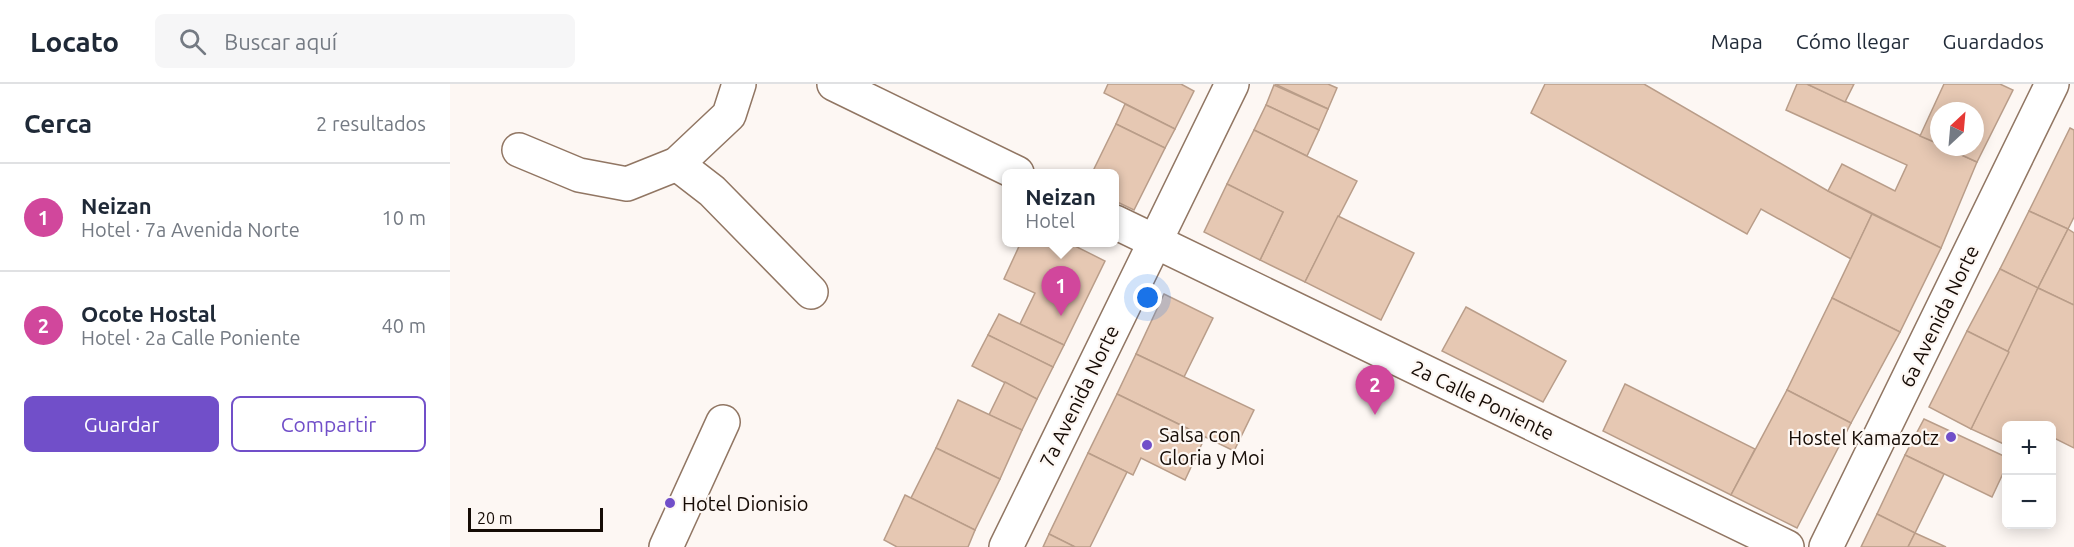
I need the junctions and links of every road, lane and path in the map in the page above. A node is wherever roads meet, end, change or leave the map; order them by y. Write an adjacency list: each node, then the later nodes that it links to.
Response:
1 (739, 84): 6 (street)
2 (834, 84): 7 (street)
3 (1232, 84): 9 (street, 7a Avenida Norte)
4 (2052, 84): 15 (street, 6a Avenida Norte)
5 (519, 150): 6 (street)
6 (677, 164): 10 (street)
7 (1007, 169)
8 (1119, 224): 9 (street, 2a Calle Poniente)
9 (1154, 241): 13 (street, 7a Avenida Norte); 14 (street, 2a Calle Poniente)
10 (811, 292)
11 (723, 422): 12 (street)
12 (666, 547)
13 (1006, 547)
14 (1787, 547)
15 (1826, 547)

